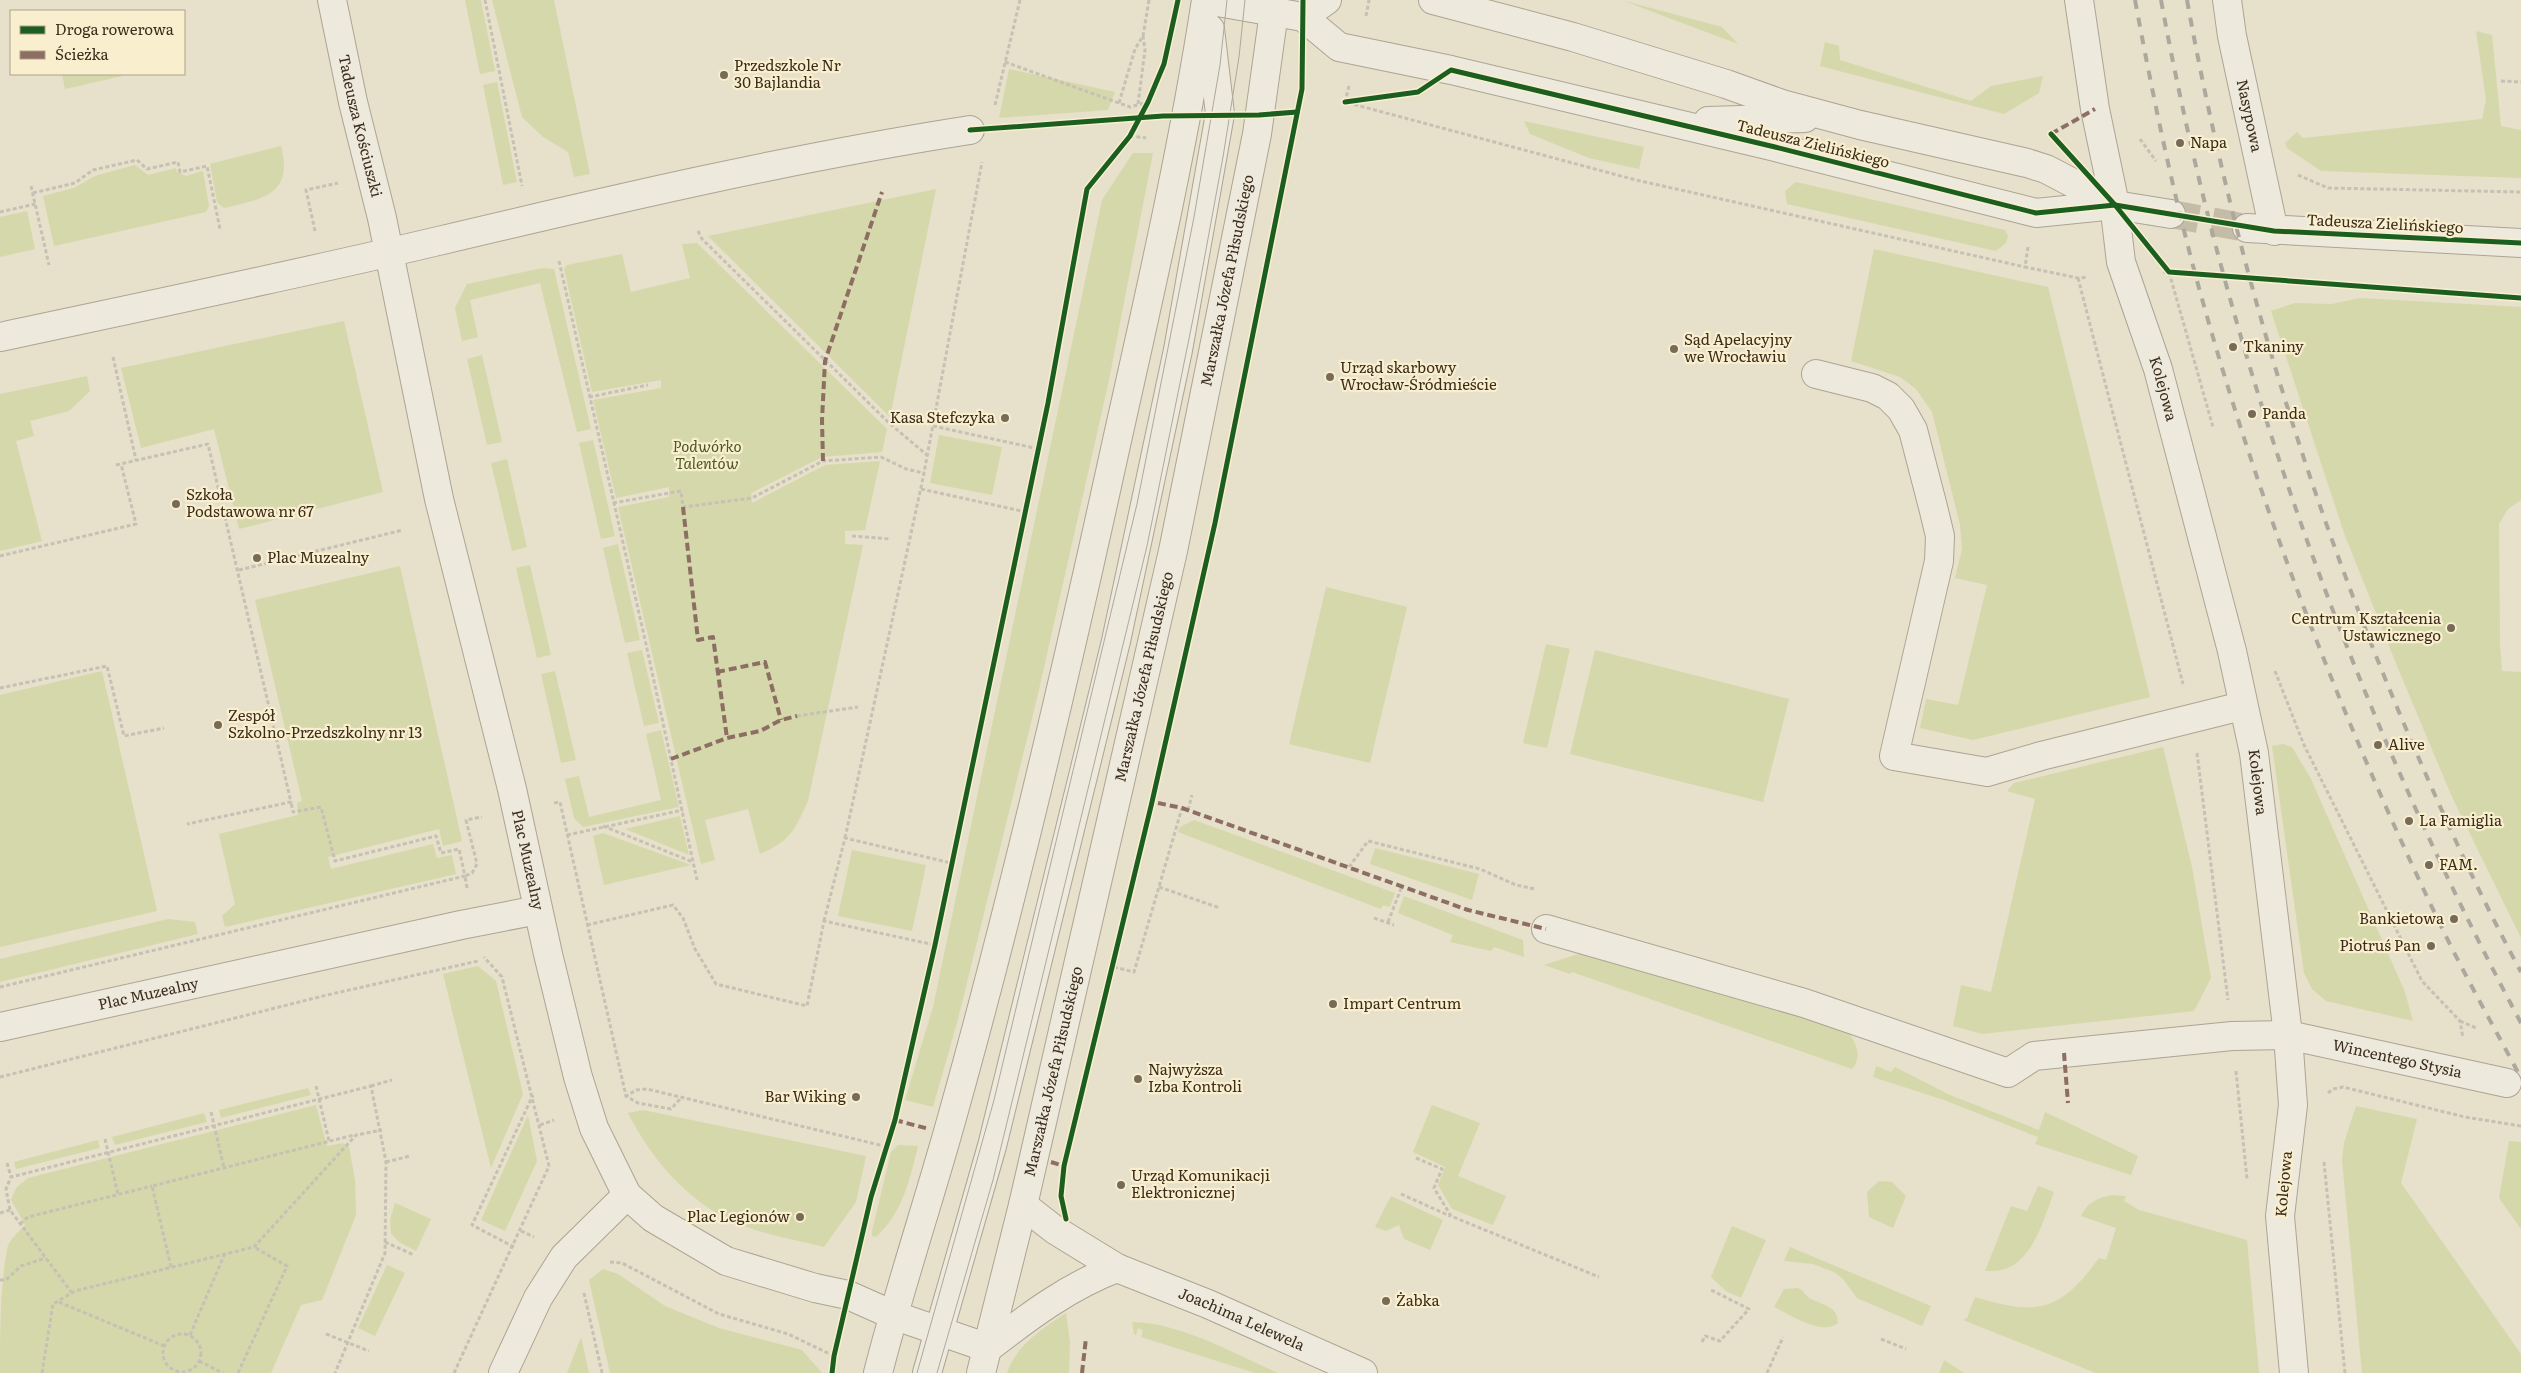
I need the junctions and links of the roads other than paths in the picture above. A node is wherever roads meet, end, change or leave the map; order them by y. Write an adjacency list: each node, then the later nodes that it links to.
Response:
1 (332, 0): 17 (street, Tadeusza Kościuszki)
2 (1206, 0): 7 (street, Tadeusza Zielińskiego); 29 (street); 30 (street)
3 (1327, 0): 8 (street)
4 (1433, 0): 9 (street, Tadeusza Zielińskiego)
5 (2079, 0): 12 (street, Kolejowa)
6 (2228, 0): 15 (street, Nasypowa)
7 (1274, 6): 8 (street, Tadeusza Zielińskiego); 27 (street, Marszałka Józefa Piłsudskiego)
8 (1303, 17): 10 (street, Tadeusza Zielińskiego)
9 (1834, 118): 10 (street); 12 (street, Tadeusza Zielińskiego)
10 (1665, 121): 12 (street, Tadeusza Zielińskiego)
11 (980, 130): 17 (street)
12 (2115, 205): 13 (street, Tadeusza Zielińskiego); 20 (street, Kolejowa)
13 (2171, 214)
14 (2247, 228): 15 (street, Tadeusza Zielińskiego)
15 (2274, 231): 16 (street, Tadeusza Zielińskiego)
16 (2521, 242)
17 (389, 252): 18 (street); 21 (street, Plac Muzealny)
18 (0, 337)
19 (1816, 374): 20 (street)
20 (2242, 706): 24 (street, Kolejowa)
21 (538, 910): 23 (street, Plac Muzealny); 26 (street)
22 (1546, 929): 24 (street, Wincentego Stysia)
23 (0, 1027)
24 (2288, 1035): 25 (street, Wincentego Stysia); 36 (street, Kolejowa)
25 (2507, 1083)
26 (627, 1195): 29 (street); 32 (street)
27 (1023, 1205): 28 (street, Joachima Lelewela); 31 (street, Marszałka Józefa Piłsudskiego)
28 (1117, 1268): 31 (street); 35 (street, Joachima Lelewela)
29 (893, 1314): 30 (street); 33 (street)
30 (939, 1332): 31 (street); 34 (street)
31 (985, 1361)
32 (502, 1373)
33 (878, 1373)
34 (927, 1373)
35 (1363, 1373)
36 (2294, 1373)

